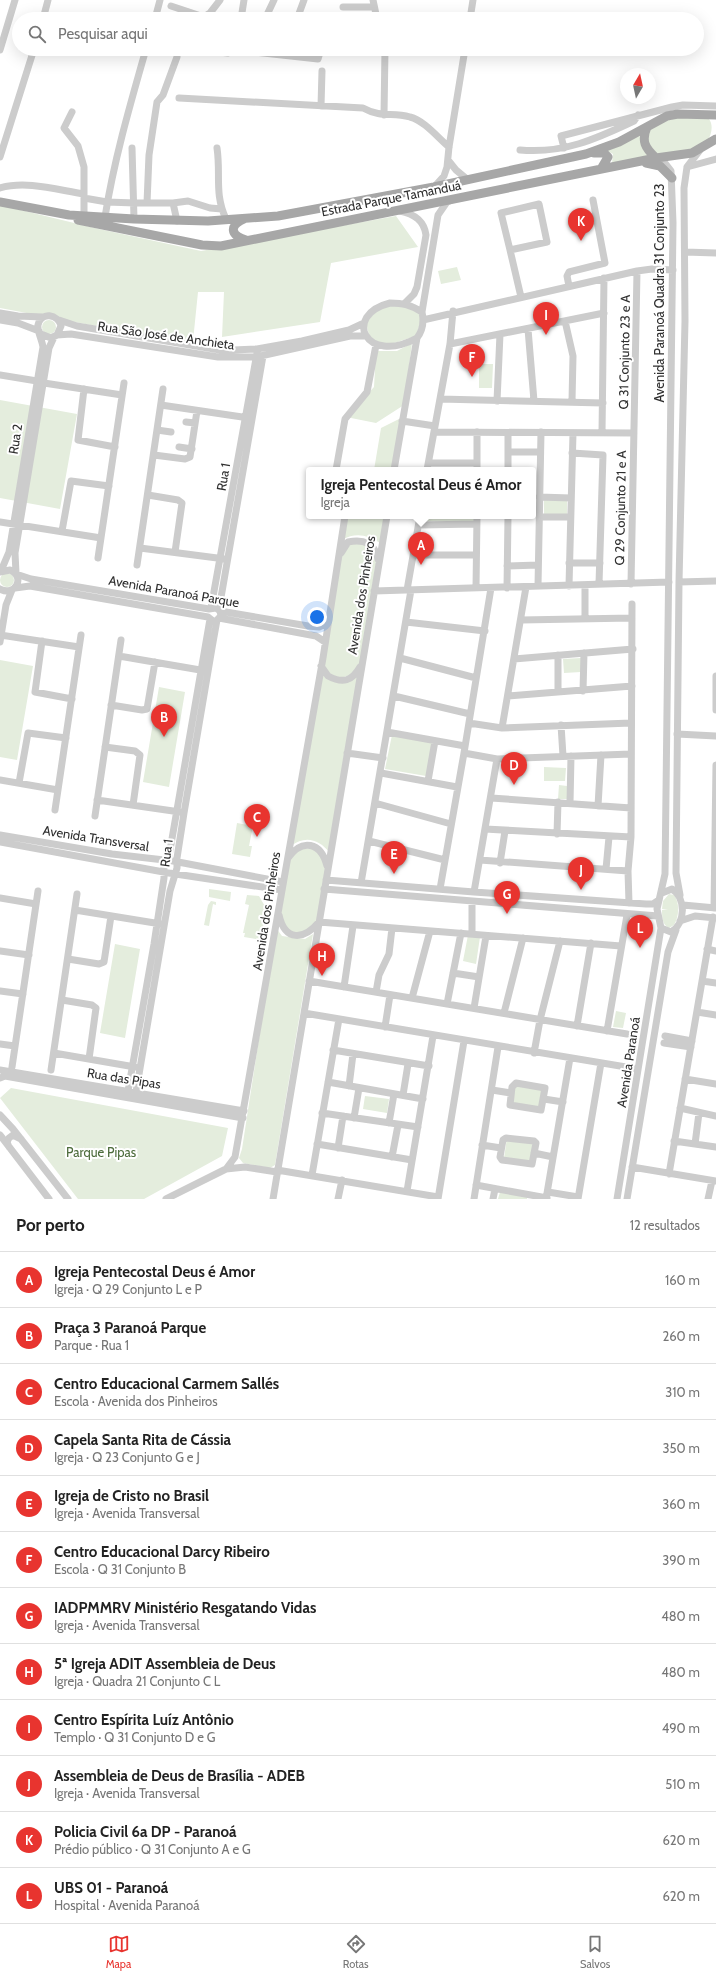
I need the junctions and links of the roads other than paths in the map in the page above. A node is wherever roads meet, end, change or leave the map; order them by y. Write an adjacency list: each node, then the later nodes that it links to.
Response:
1 (15, 0): 20 (street)
2 (48, 0): 12 (street)
3 (160, 0): 13 (street)
4 (220, 0): 15 (street)
5 (244, 0): 16 (street)
6 (274, 0): 17 (street)
7 (304, 0): 18 (street)
8 (473, 0): 19 (street)
9 (374, 4): 11 (street)
10 (171, 6): 14 (street)
11 (343, 8)
12 (45, 12)
13 (156, 12)
14 (189, 12)
15 (211, 12)
16 (242, 12)
17 (268, 12)
18 (300, 12)
19 (471, 12)
20 (0, 50)
21 (32, 56): 48 (street)
22 (144, 56): 62 (street)
23 (177, 56): 64 (street)
24 (302, 56): 25 (street)
25 (319, 56)
26 (385, 56): 34 (street)
27 (464, 56): 41 (street)
28 (322, 71): 30 (street)
29 (178, 98): 30 (street)
30 (321, 106): 34 (street)
31 (716, 106): 35 (street)
32 (72, 112): 58 (street)
33 (712, 114): 36 (main road); 38 (main road, Estrada Parque Tamanduá)
34 (384, 115): 41 (street)
35 (638, 115): 37 (street); 39 (street)
36 (716, 122)
37 (604, 124): 39 (street); 44 (street)
38 (647, 127): 47 (main road, Estrada Parque Tamanduá); 49 (main road)
39 (608, 133): 44 (street)
40 (715, 137): 46 (main road, Estrada Parque Tamanduá)
41 (449, 147): 51 (street)
42 (132, 148): 63 (street)
43 (217, 148): 66 (street)
44 (564, 148): 45 (street)
45 (520, 150)
46 (700, 150): 49 (main road, Estrada Parque Tamanduá); 52 (street)
47 (586, 154): 53 (main road); 55 (main road, Estrada Parque Tamanduá)
48 (0, 157)
49 (656, 158): 53 (main road, Estrada Parque Tamanduá); 54 (street, Avenida Paranoá Quadra 31 Conjunto 23)
50 (716, 159): 52 (street)
51 (448, 160): 55 (street); 56 (street)
52 (687, 167): 75 (street)
53 (602, 169): 54 (main road); 59 (main road, Estrada Parque Tamanduá)
54 (672, 178): 76 (street, Avenida Paranoá Quadra 31 Conjunto 23)
55 (468, 180): 56 (main road, Estrada Parque Tamanduá)
56 (434, 187): 72 (main road, Estrada Parque Tamanduá)
57 (0, 188): 58 (street)
58 (84, 196): 62 (street); 69 (street)
59 (453, 199): 67 (main road, Estrada Parque Tamanduá); 90 (street)
60 (593, 200): 84 (street)
61 (0, 202): 68 (main road, Estrada Parque Tamanduá)
62 (107, 202): 63 (street); 70 (street)
63 (134, 202): 64 (street); 71 (street)
64 (147, 203): 65 (street)
65 (173, 203): 66 (street); 74 (street)
66 (222, 209): 73 (street)
67 (396, 210): 77 (main road, Estrada Parque Tamanduá); 86 (street)
68 (69, 215): 69 (main road, Estrada Parque Tamanduá); 77 (main road, Estrada Parque Tamanduá)
69 (84, 216): 70 (main road, Estrada Parque Tamanduá)
70 (105, 217): 71 (main road, Estrada Parque Tamanduá)
71 (134, 219): 74 (main road, Estrada Parque Tamanduá)
72 (244, 219): 73 (main road, Estrada Parque Tamanduá); 77 (main road)
73 (226, 220): 74 (main road, Estrada Parque Tamanduá)
74 (177, 221)
75 (684, 222): 76 (street); 79 (street)
76 (673, 223): 81 (street, Avenida Paranoá Quadra 31 Conjunto 23)
77 (247, 240)
78 (510, 250): 78 (street); 85 (street)
79 (685, 252): 80 (street); 110 (street)
80 (716, 253)
81 (674, 270): 82 (street); 109 (street, Avenida Paranoá Quadra 31 Conjunto 23)
82 (637, 271): 83 (street); 135 (street, Q 31 Conjunto 23 e A)
83 (604, 278): 84 (street); 89 (street)
84 (569, 286): 85 (street)
85 (521, 297): 87 (street)
86 (405, 303): 90 (street); 95 (street)
87 (453, 312): 90 (street); 102 (street)
88 (0, 313): 91 (street, Rua São José de Anchieta)
89 (604, 313): 94 (street); 118 (street)
90 (422, 316): 101 (street)
91 (43, 317): 93 (street, Rua São José de Anchieta); 97 (street)
92 (0, 320): 97 (street, Rua São José de Anchieta)
93 (59, 320): 99 (street); 104 (street, Rua São José de Anchieta)
94 (565, 321): 96 (street); 117 (street)
95 (364, 323): 100 (street); 104 (street, Rua São José de Anchieta)
96 (528, 329): 98 (street); 116 (street)
97 (40, 333): 99 (street, Rua São José de Anchieta); 107 (street, Rua 2)
98 (500, 334): 102 (street); 115 (street)
99 (56, 336): 105 (street, Rua São José de Anchieta); 107 (street, Rua 2)
100 (366, 336): 103 (street); 105 (street, Rua São José de Anchieta)
101 (418, 338): 103 (street); 124 (street)
102 (450, 344): 114 (street)
103 (376, 345): 144 (street)
104 (257, 349): 105 (street, Rua 1)
105 (260, 357): 123 (street, Rua 1)
106 (0, 376): 107 (street)
107 (41, 381): 111 (street); 161 (street, Rua 2)
108 (124, 383): 113 (street)
109 (672, 386): 110 (street); 120 (street, Avenida Paranoá Quadra 31 Conjunto 23)
110 (684, 387): 121 (street)
111 (84, 389): 113 (street); 136 (street)
112 (163, 389): 119 (street)
113 (122, 396): 136 (street)
114 (440, 399): 115 (street); 127 (street)
115 (497, 401): 116 (street)
116 (534, 401): 117 (street)
117 (572, 402): 118 (street)
118 (602, 403): 134 (street)
119 (161, 405): 122 (street); 128 (street)
120 (671, 406): 121 (street); 181 (street, Avenida Paranoá Quadra 31 Conjunto 23)
121 (684, 406): 182 (street)
122 (197, 411): 123 (street); 126 (street)
123 (248, 418): 171 (street, Rua 1)
124 (402, 421): 127 (street); 145 (street)
125 (186, 422): 126 (street)
126 (195, 423): 138 (street)
127 (435, 429): 130 (street); 143 (street)
128 (157, 430): 129 (street); 142 (street)
129 (171, 432)
130 (477, 432): 132 (street); 146 (street)
131 (541, 432): 132 (street); 133 (street); 140 (street)
132 (508, 433): 139 (street)
133 (573, 433): 134 (street); 141 (street)
134 (602, 433): 135 (street)
135 (634, 434): 184 (street, Q 29 Conjunto 21 e A)
136 (115, 447): 148 (street)
137 (179, 447): 138 (street)
138 (192, 449): 142 (street)
139 (508, 452): 140 (street); 147 (street)
140 (540, 452): 150 (street)
141 (572, 453): 151 (street); 175 (street)
142 (154, 455): 149 (street)
143 (428, 466): 146 (street)
144 (337, 467)
145 (394, 467)
146 (477, 467)
147 (508, 467)
148 (109, 486): 163 (street); 164 (street)
149 (148, 495): 165 (street); 166 (street)
150 (538, 497): 151 (street); 152 (street)
151 (571, 498): 153 (street)
152 (538, 517): 153 (street); 176 (street)
153 (570, 517): 172 (street)
154 (345, 519): 168 (street, Avenida dos Pinheiros)
155 (386, 519): 174 (street, Avenida dos Pinheiros)
156 (419, 519): 162 (street)
157 (477, 519): 160 (street)
158 (508, 519): 177 (street)
159 (0, 522): 161 (street)
160 (477, 524): 162 (street); 169 (street)
161 (17, 525): 163 (street); 178 (street, Rua 2); 179 (street, Rua 2)
162 (418, 525): 167 (street)
163 (62, 532): 164 (street)
164 (101, 538): 170 (street)
165 (140, 548): 166 (street); 173 (street)
166 (175, 552): 171 (street)
167 (414, 555): 169 (street); 194 (street)
168 (339, 556): 174 (street); 205 (street, Avenida dos Pinheiros)
169 (476, 556): 189 (street)
170 (98, 558)
171 (224, 559): 197 (street, Rua 1); 198 (street, Rua 1)
172 (569, 563): 175 (street); 187 (street)
173 (138, 564)
174 (378, 564): 195 (street, Avenida dos Pinheiros)
175 (600, 564): 183 (street)
176 (538, 565): 177 (street); 186 (street)
177 (507, 566): 191 (street)
178 (1, 571): 179 (street, Avenida Paranoá Parque)
179 (16, 574): 193 (street); 197 (street, Avenida Paranoá Parque)
180 (716, 581): 182 (street)
181 (669, 582): 184 (street); 202 (street, Avenida Paranoá Quadra 31 Conjunto 23)
182 (679, 582): 203 (street)
183 (599, 584): 184 (street); 185 (street)
184 (631, 584)
185 (585, 585): 187 (street); 200 (street)
186 (538, 586): 187 (street); 188 (street)
187 (569, 586)
188 (526, 587): 191 (street); 201 (street)
189 (476, 588): 190 (street); 194 (street)
190 (491, 588): 191 (street); 206 (street)
191 (507, 588)
192 (0, 589): 193 (street, Avenida Paranoá Parque)
193 (14, 589): 198 (street, Avenida Paranoá Parque); 208 (street)
194 (409, 590): 195 (street); 204 (street)
195 (374, 591): 223 (street, Avenida dos Pinheiros)
196 (632, 604): 199 (street)
197 (210, 608): 198 (street, Rua 1)
198 (216, 616): 205 (street, Avenida Paranoá Parque); 213 (street, Avenida Paranoá Parque); 224 (street, Rua 1)
199 (632, 618): 200 (street); 215 (street)
200 (585, 619): 201 (street)
201 (521, 620): 221 (street)
202 (668, 620): 203 (street); 209 (street, Avenida Paranoá Quadra 31 Conjunto 23)
203 (678, 621): 210 (street)
204 (406, 622): 206 (street); 220 (street)
205 (327, 624): 213 (street, Avenida dos Pinheiros)
206 (485, 631): 226 (street)
207 (81, 635): 214 (street)
208 (0, 637): 212 (street)
209 (668, 637): 210 (street); 237 (street, Avenida Paranoá Quadra 31 Conjunto 23)
210 (678, 637): 238 (street)
211 (121, 640): 218 (street)
212 (42, 641): 214 (street); 233 (street)
213 (325, 642): 219 (street, Avenida dos Pinheiros)
214 (79, 647): 233 (street)
215 (633, 649): 216 (street); 227 (street)
216 (584, 653): 217 (street); 228 (street)
217 (558, 655): 221 (street); 229 (street)
218 (118, 656): 222 (street); 234 (street)
219 (323, 658): 223 (street); 290 (street, Avenida dos Pinheiros)
220 (400, 658): 226 (street); 231 (street)
221 (514, 659): 232 (street)
222 (155, 662): 224 (street); 234 (street)
223 (362, 663): 250 (street, Avenida dos Pinheiros)
224 (205, 670): 275 (street, Rua 1)
225 (716, 676): 230 (street)
226 (476, 678): 236 (street)
227 (632, 686): 228 (street); 241 (street)
228 (583, 691): 229 (street)
229 (558, 692): 232 (street)
230 (716, 693): 235 (street)
231 (394, 696): 236 (street); 243 (street)
232 (508, 696): 242 (street)
233 (72, 699): 246 (street)
234 (111, 705): 248 (street)
235 (716, 710)
236 (470, 714): 239 (street)
237 (667, 721): 238 (street); 256 (street, Avenida Paranoá Quadra 31 Conjunto 23)
238 (677, 722): 244 (street)
239 (469, 723): 242 (street); 249 (street)
240 (561, 725): 241 (street); 242 (street); 253 (street)
241 (631, 726): 251 (street)
242 (502, 728)
243 (387, 732): 247 (street); 254 (street)
244 (677, 734): 245 (street); 257 (street)
245 (716, 736)
246 (66, 738): 262 (street); 264 (street)
247 (435, 741): 249 (street); 261 (street)
248 (105, 747): 266 (street); 270 (street)
249 (465, 750): 255 (street); 263 (street)
250 (347, 753): 254 (street); 294 (street, Avenida dos Pinheiros)
251 (630, 754): 252 (street); 273 (street)
252 (600, 755): 253 (street); 272 (street)
253 (567, 756): 255 (street); 268 (street)
254 (383, 758): 259 (street)
255 (497, 759): 265 (street)
256 (667, 760): 257 (street); 309 (street, Avenida Paranoá Quadra 31 Conjunto 23)
257 (677, 765): 310 (street)
258 (716, 765): 271 (street)
259 (381, 773): 261 (street); 269 (street)
260 (0, 780): 262 (street)
261 (428, 781): 263 (street)
262 (19, 783): 264 (street)
263 (457, 787): 277 (street)
264 (58, 790): 274 (street)
265 (491, 798): 267 (street); 278 (street)
266 (97, 800): 270 (street); 276 (street)
267 (558, 802): 268 (street); 280 (street)
268 (570, 803): 272 (street)
269 (375, 804): 277 (street); 284 (street)
270 (133, 805): 275 (street)
271 (715, 805): 285 (street)
272 (598, 806): 273 (street)
273 (631, 808): 283 (street)
274 (55, 810)
275 (180, 812): 289 (street, Rua 1); 291 (street, Rua 1)
276 (95, 816)
277 (451, 824): 287 (street)
278 (485, 829): 279 (street); 288 (street)
279 (505, 831): 280 (street); 292 (street)
280 (557, 834): 282 (street)
281 (0, 835): 289 (street, Avenida Transversal)
282 (609, 837): 283 (street); 293 (street)
283 (631, 837): 295 (street)
284 (369, 841): 287 (street); 300 (street)
285 (715, 841): 298 (street)
286 (0, 842): 296 (street, Avenida Transversal)
287 (445, 860): 305 (street)
288 (480, 860): 292 (street); 307 (street)
289 (166, 861): 291 (street, Avenida Transversal); 296 (street, Rua 1)
290 (286, 862): 294 (street); 301 (street, Avenida dos Pinheiros)
291 (177, 863): 297 (street, Rua 1); 301 (street, Avenida Transversal)
292 (500, 863): 293 (street)
293 (606, 869): 295 (street)
294 (328, 870): 299 (street, Avenida dos Pinheiros)
295 (628, 871): 317 (street)
296 (164, 872): 297 (street, Avenida Transversal); 331 (street, Rua 1)
297 (176, 873): 301 (street, Avenida Transversal); 331 (street, Rua 1)
298 (716, 879): 321 (street)
299 (326, 880): 300 (street); 304 (street, Avenida dos Pinheiros)
300 (361, 883): 302 (street)
301 (282, 886): 324 (street, Avenida dos Pinheiros)
302 (413, 887): 303 (street); 312 (street)
303 (431, 888): 305 (street); 313 (street)
304 (324, 889): 312 (street); 330 (street, Avenida dos Pinheiros)
305 (440, 889): 307 (street)
306 (38, 891): 318 (street)
307 (474, 892): 314 (street)
308 (77, 894): 322 (street)
309 (660, 897): 310 (street); 317 (street); 327 (street, Avenida Paranoá Quadra 31 Conjunto 23)
310 (680, 897): 319 (street)
311 (0, 898): 318 (street)
312 (413, 898): 313 (street)
313 (430, 898): 316 (street)
314 (558, 898): 315 (street); 320 (street)
315 (571, 898): 317 (street); 323 (street)
316 (472, 902): 320 (street); 338 (street)
317 (629, 903)
318 (36, 904): 347 (street)
319 (683, 905): 321 (street); 329 (street)
320 (557, 908): 323 (street)
321 (715, 908)
322 (75, 910): 326 (street); 348 (street)
323 (571, 910): 325 (street)
324 (278, 912): 330 (street); 412 (street, Avenida dos Pinheiros)
325 (627, 915): 327 (street); 343 (street)
326 (111, 916): 331 (street); 348 (street)
327 (658, 916): 334 (street, Avenida Paranoá Quadra 31 Conjunto 23)
328 (714, 917): 329 (street); 344 (street)
329 (680, 921): 335 (street)
330 (319, 922): 332 (street); 351 (street, Avenida dos Pinheiros)
331 (161, 924): 390 (street, Rua 1)
332 (353, 926): 333 (street); 354 (street)
333 (392, 928): 336 (street); 356 (street)
334 (661, 928): 335 (street); 391 (street, Avenida Paranoá)
335 (676, 930): 417 (street)
336 (430, 931): 337 (street); 359 (street)
337 (461, 933): 338 (street); 349 (street)
338 (472, 934): 339 (street)
339 (486, 936): 340 (street); 350 (street)
340 (523, 938): 341 (street); 365 (street)
341 (560, 941): 342 (street); 368 (street)
342 (591, 943): 343 (street); 369 (street)
343 (621, 946): 371 (street)
344 (707, 949): 345 (street); 352 (street)
345 (716, 950)
346 (0, 951): 347 (street)
347 (28, 955): 357 (street)
348 (68, 959): 360 (street)
349 (453, 973): 350 (street); 361 (street)
350 (479, 977): 362 (street)
351 (309, 981): 354 (street); 364 (street, Avenida dos Pinheiros)
352 (702, 981): 353 (street); 363 (street)
353 (716, 984)
354 (344, 987): 356 (street)
355 (0, 991): 357 (street)
356 (376, 992): 358 (street)
357 (23, 994): 378 (street)
358 (390, 995): 359 (street); 370 (street)
359 (412, 998): 361 (street)
360 (62, 1000): 382 (street); 385 (street)
361 (447, 1004): 362 (street)
362 (474, 1008): 365 (street)
363 (697, 1012): 366 (street); 377 (street)
364 (304, 1013): 367 (street); 440 (street, Avenida dos Pinheiros)
365 (504, 1013): 368 (street)
366 (716, 1015)
367 (338, 1019): 370 (street); 380 (street)
368 (540, 1020): 369 (street); 381 (street)
369 (577, 1026): 371 (street)
370 (385, 1027): 373 (street)
371 (607, 1030): 372 (street)
372 (626, 1034)
373 (433, 1036): 375 (street); 388 (street)
374 (664, 1040): 377 (street)
375 (464, 1041): 379 (street); 450 (street)
376 (0, 1044): 378 (street)
377 (692, 1044): 395 (street)
378 (15, 1046): 389 (street)
379 (498, 1047): 381 (street); 400 (street)
380 (333, 1050): 383 (street); 396 (street)
381 (534, 1052): 384 (street)
382 (54, 1053): 385 (street); 393 (street)
383 (353, 1054): 387 (street); 398 (street)
384 (570, 1058): 386 (street); 408 (street)
385 (89, 1059): 390 (street)
386 (601, 1063): 391 (street); 451 (street)
387 (408, 1064): 388 (street); 405 (street)
388 (429, 1066): 406 (street)
389 (12, 1067)
390 (136, 1067): 402 (street, Rua 1); 404 (street, Rua 1)
391 (638, 1069): 415 (street, Avenida Paranoá)
392 (0, 1070): 402 (street, Rua das Pipas)
393 (51, 1070)
394 (0, 1078): 402 (street, Rua das Pipas)
395 (685, 1079): 397 (street); 409 (street)
396 (328, 1082): 398 (street); 410 (street)
397 (716, 1084)
398 (349, 1086): 399 (street)
399 (359, 1088): 403 (street); 418 (street)
400 (492, 1090): 401 (street); 429 (street)
401 (511, 1093): 407 (street); 407 (street)
402 (128, 1094): 404 (street, Rua das Pipas)
403 (394, 1094): 405 (street); 419 (street)
404 (135, 1095): 412 (street, Rua das Pipas)
405 (404, 1095): 406 (street)
406 (423, 1099): 421 (street)
407 (544, 1099): 408 (street)
408 (564, 1102): 436 (street)
409 (680, 1108): 411 (street); 426 (street)
410 (322, 1113): 414 (street); 427 (street)
411 (699, 1113): 416 (street); 428 (street)
412 (244, 1114): 439 (street, Avenida dos Pinheiros)
413 (0, 1115): 425 (street)
414 (343, 1116): 418 (street); 432 (street)
415 (631, 1116): 417 (street); 422 (street, Avenida Paranoá)
416 (716, 1116)
417 (640, 1117): 423 (street)
418 (354, 1118): 419 (street)
419 (389, 1123): 420 (street)
420 (398, 1124): 421 (street); 435 (street)
421 (418, 1127): 437 (street)
422 (628, 1132): 423 (street); 459 (street, Avenida Paranoá)
423 (637, 1134): 438 (street)
424 (0, 1135): 430 (street)
425 (21, 1139): 430 (street); 453 (street)
426 (674, 1141): 428 (street); 441 (street)
427 (317, 1144): 432 (street); 442 (street)
428 (695, 1144): 431 (street)
429 (482, 1145): 433 (street); 445 (street)
430 (9, 1147): 452 (street)
431 (716, 1147)
432 (338, 1148): 435 (street)
433 (501, 1148): 434 (street); 434 (street)
434 (534, 1153): 436 (street)
435 (392, 1157): 437 (street)
436 (553, 1157): 448 (street)
437 (412, 1160): 447 (street)
438 (632, 1167): 441 (street); 460 (street)
439 (226, 1169): 440 (street); 454 (street)
440 (277, 1171): 442 (street); 455 (street, Avenida dos Pinheiros)
441 (669, 1174): 444 (street)
442 (312, 1175): 443 (street)
443 (342, 1180): 447 (street); 456 (street)
444 (714, 1181): 461 (street)
445 (476, 1185): 446 (street); 457 (street)
446 (495, 1189): 449 (street); 458 (street)
447 (407, 1191): 450 (street)
448 (547, 1196): 449 (street); 451 (street)
449 (528, 1197)
450 (438, 1198)
451 (578, 1198)
452 (49, 1199)
453 (68, 1199)
454 (166, 1199)
455 (273, 1199)
456 (338, 1199)
457 (474, 1199)
458 (493, 1199)
459 (617, 1199)
460 (627, 1199)
461 (708, 1199)

